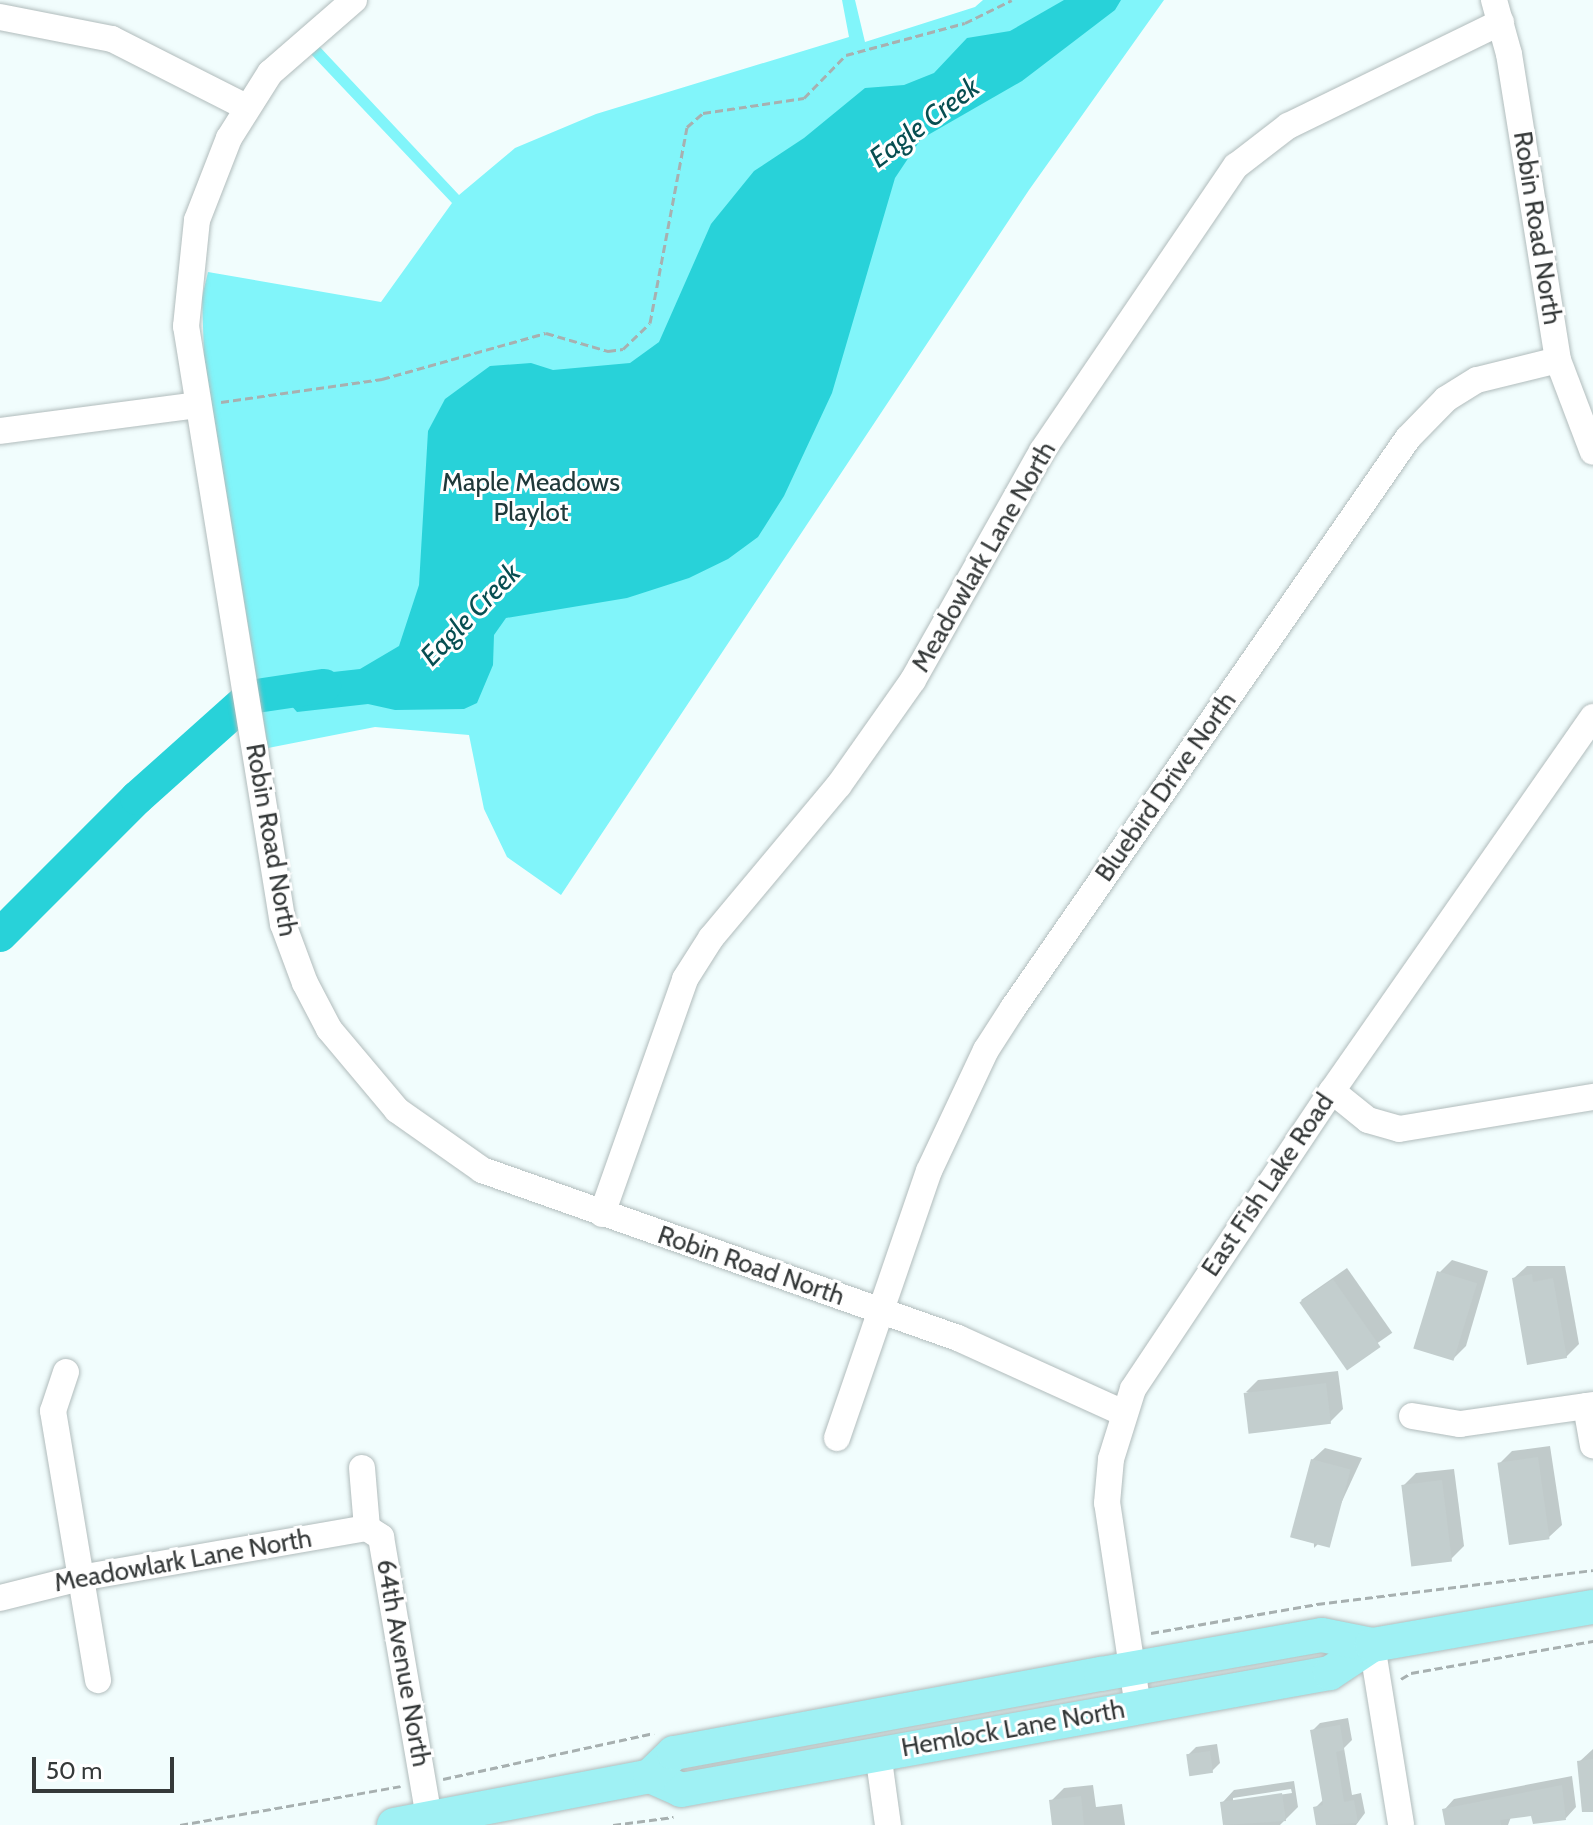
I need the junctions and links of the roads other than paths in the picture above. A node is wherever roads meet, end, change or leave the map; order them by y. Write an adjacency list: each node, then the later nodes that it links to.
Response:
1 (354, 0): 4 (street, Robin Road North)
2 (1497, 11): 5 (street, Robin Road North); 12 (street, Meadowlark Lane North)
3 (0, 17): 4 (street)
4 (246, 107): 6 (street, Robin Road North)
5 (1558, 360): 8 (street, Robin Road North); 13 (street, Bluebird Drive North)
6 (197, 405): 7 (street); 12 (street, Robin Road North)
7 (0, 431)
8 (1593, 452)
9 (1593, 717): 10 (street, East Fish Lake Road)
10 (1332, 1091): 11 (street); 16 (street, East Fish Lake Road)
11 (1593, 1097)
12 (602, 1214): 13 (street, Robin Road North)
13 (881, 1310): 16 (street, Robin Road North); 18 (street, Bluebird Drive North)
14 (66, 1372): 22 (street)
15 (1590, 1405): 17 (street); 19 (street)
16 (1123, 1413): 26 (street, East Fish Lake Road)
17 (1412, 1416)
18 (837, 1438)
19 (1593, 1445)
20 (362, 1468): 21 (street, 64th Avenue North)
21 (367, 1528): 22 (street, Meadowlark Lane North); 31 (street, 64th Avenue North)
22 (80, 1578): 23 (street, Meadowlark Lane North); 27 (street)
23 (0, 1598)
24 (1593, 1607): 25 (main road, Hemlock Lane North)
25 (1372, 1645): 26 (main road, Hemlock Lane North); 28 (main road, Hemlock Lane North); 34 (street)
26 (1132, 1668): 28 (street, East Fish Lake Road); 30 (main road, Hemlock Lane North)
27 (98, 1680)
28 (1138, 1707): 29 (main road, Hemlock Lane North)
29 (878, 1753): 30 (main road, Hemlock Lane North); 33 (street)
30 (650, 1776): 31 (main road, Hemlock Lane North)
31 (429, 1819): 32 (main road, Hemlock Lane North)
32 (394, 1825)
33 (888, 1825)
34 (1401, 1825)

